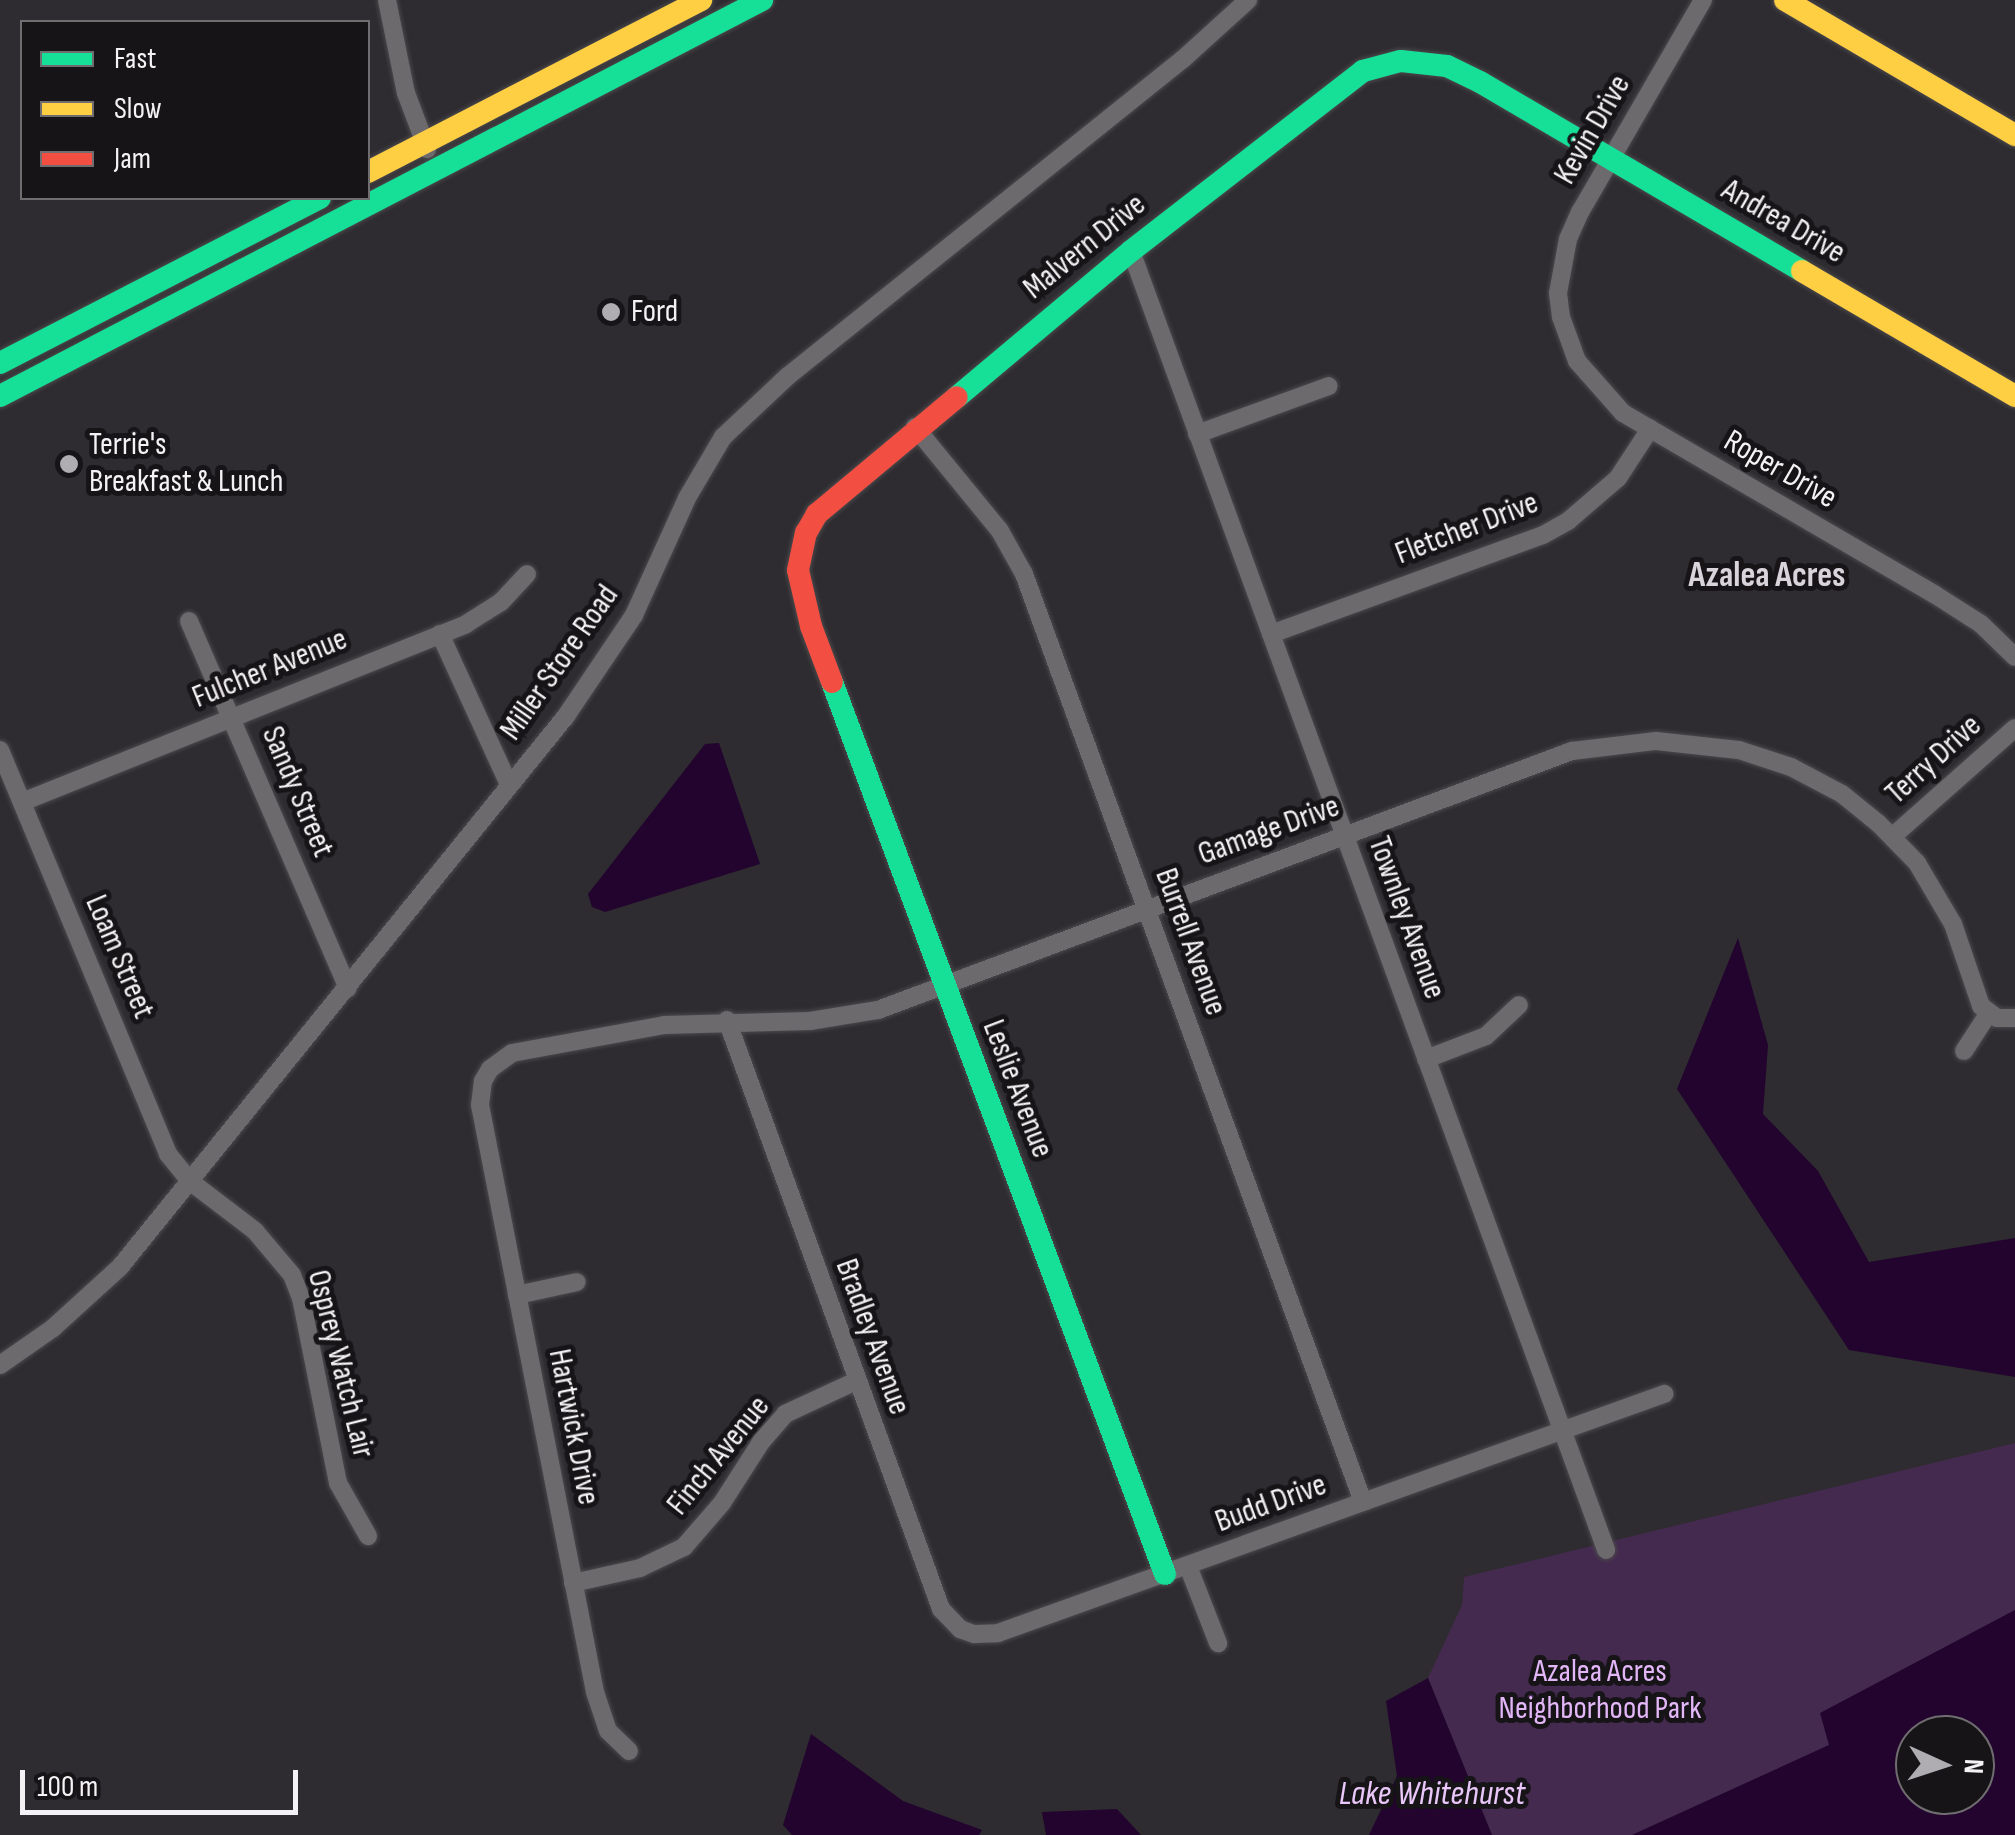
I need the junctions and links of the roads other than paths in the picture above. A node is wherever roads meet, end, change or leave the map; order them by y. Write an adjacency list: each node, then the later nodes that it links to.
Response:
1 (388, 0): 9 (street)
2 (701, 0): 9 (street)
3 (762, 0): 11 (street)
4 (1248, 0): 32 (street, Miller Store Road)
5 (1703, 0): 10 (street, Kevin Drive)
6 (1785, 0): 8 (street)
7 (1519, 104): 10 (street, Andrea Drive); 14 (street, Malvern Drive)
8 (2015, 135)
9 (424, 143): 11 (street); 12 (street)
10 (1611, 158): 15 (street, Kevin Drive); 19 (street, Andrea Drive)
11 (436, 168): 18 (street)
12 (370, 171)
13 (316, 200): 16 (street)
14 (1131, 251): 20 (street, Malvern Drive); 22 (street, Townley Avenue)
15 (1559, 299): 21 (street, Roper Drive)
16 (0, 363)
17 (1329, 386): 22 (street)
18 (0, 396)
19 (2015, 396)
20 (916, 427): 25 (street, Malvern Drive); 36 (street, Burrell Avenue)
21 (1650, 429): 27 (street, Fletcher Drive); 28 (street, Roper Drive)
22 (1198, 434): 27 (street, Townley Avenue)
23 (528, 574): 26 (street, Fulcher Avenue)
24 (189, 621): 29 (street, Sandy Street)
25 (810, 626): 37 (street, Leslie Avenue)
26 (440, 634): 29 (street, Fulcher Avenue); 32 (street)
27 (1271, 634): 34 (street, Townley Avenue)
28 (2015, 657)
29 (232, 716): 33 (street, Fulcher Avenue); 38 (street, Sandy Street)
30 (2015, 728): 35 (street, Terry Drive)
31 (0, 750): 33 (street, Loam Street)
32 (508, 786): 38 (street, Miller Store Road)
33 (22, 802): 46 (street, Loam Street)
34 (1344, 836): 35 (street, Gamage Drive); 36 (street, Gamage Drive); 44 (street, Townley Avenue)
35 (1893, 836): 40 (street, Gamage Drive)
36 (1146, 908): 37 (street, Gamage Drive); 53 (street, Burrell Avenue)
37 (942, 984): 42 (street, Gamage Drive); 57 (street, Leslie Avenue)
38 (348, 988): 46 (street, Miller Store Road)
39 (1519, 1005): 44 (street)
40 (1988, 1014): 41 (street); 43 (street)
41 (2015, 1018)
42 (727, 1020): 45 (street, Gamage Drive); 50 (street, Bradley Avenue)
43 (1964, 1051)
44 (1426, 1060): 52 (street, Townley Avenue)
45 (480, 1104): 48 (street, Hartwick Drive)
46 (192, 1182): 49 (street, Miller Store Road); 54 (street, Osprey Watch Lair)
47 (577, 1282): 48 (street)
48 (517, 1294): 58 (street, Hartwick Drive)
49 (0, 1365)
50 (856, 1381): 58 (street, Finch Avenue); 59 (street, Bradley Avenue)
51 (1664, 1394): 52 (street, Budd Drive)
52 (1563, 1430): 53 (street, Budd Drive); 55 (street, Townley Avenue)
53 (1363, 1502): 56 (street, Budd Drive)
54 (368, 1536)
55 (1606, 1550)
56 (1188, 1566): 57 (street, Budd Drive); 60 (street)
57 (1165, 1574): 59 (street, Budd Drive)
58 (573, 1582): 61 (street, Hartwick Drive)
59 (998, 1633)
60 (1218, 1644)
61 (629, 1751)

